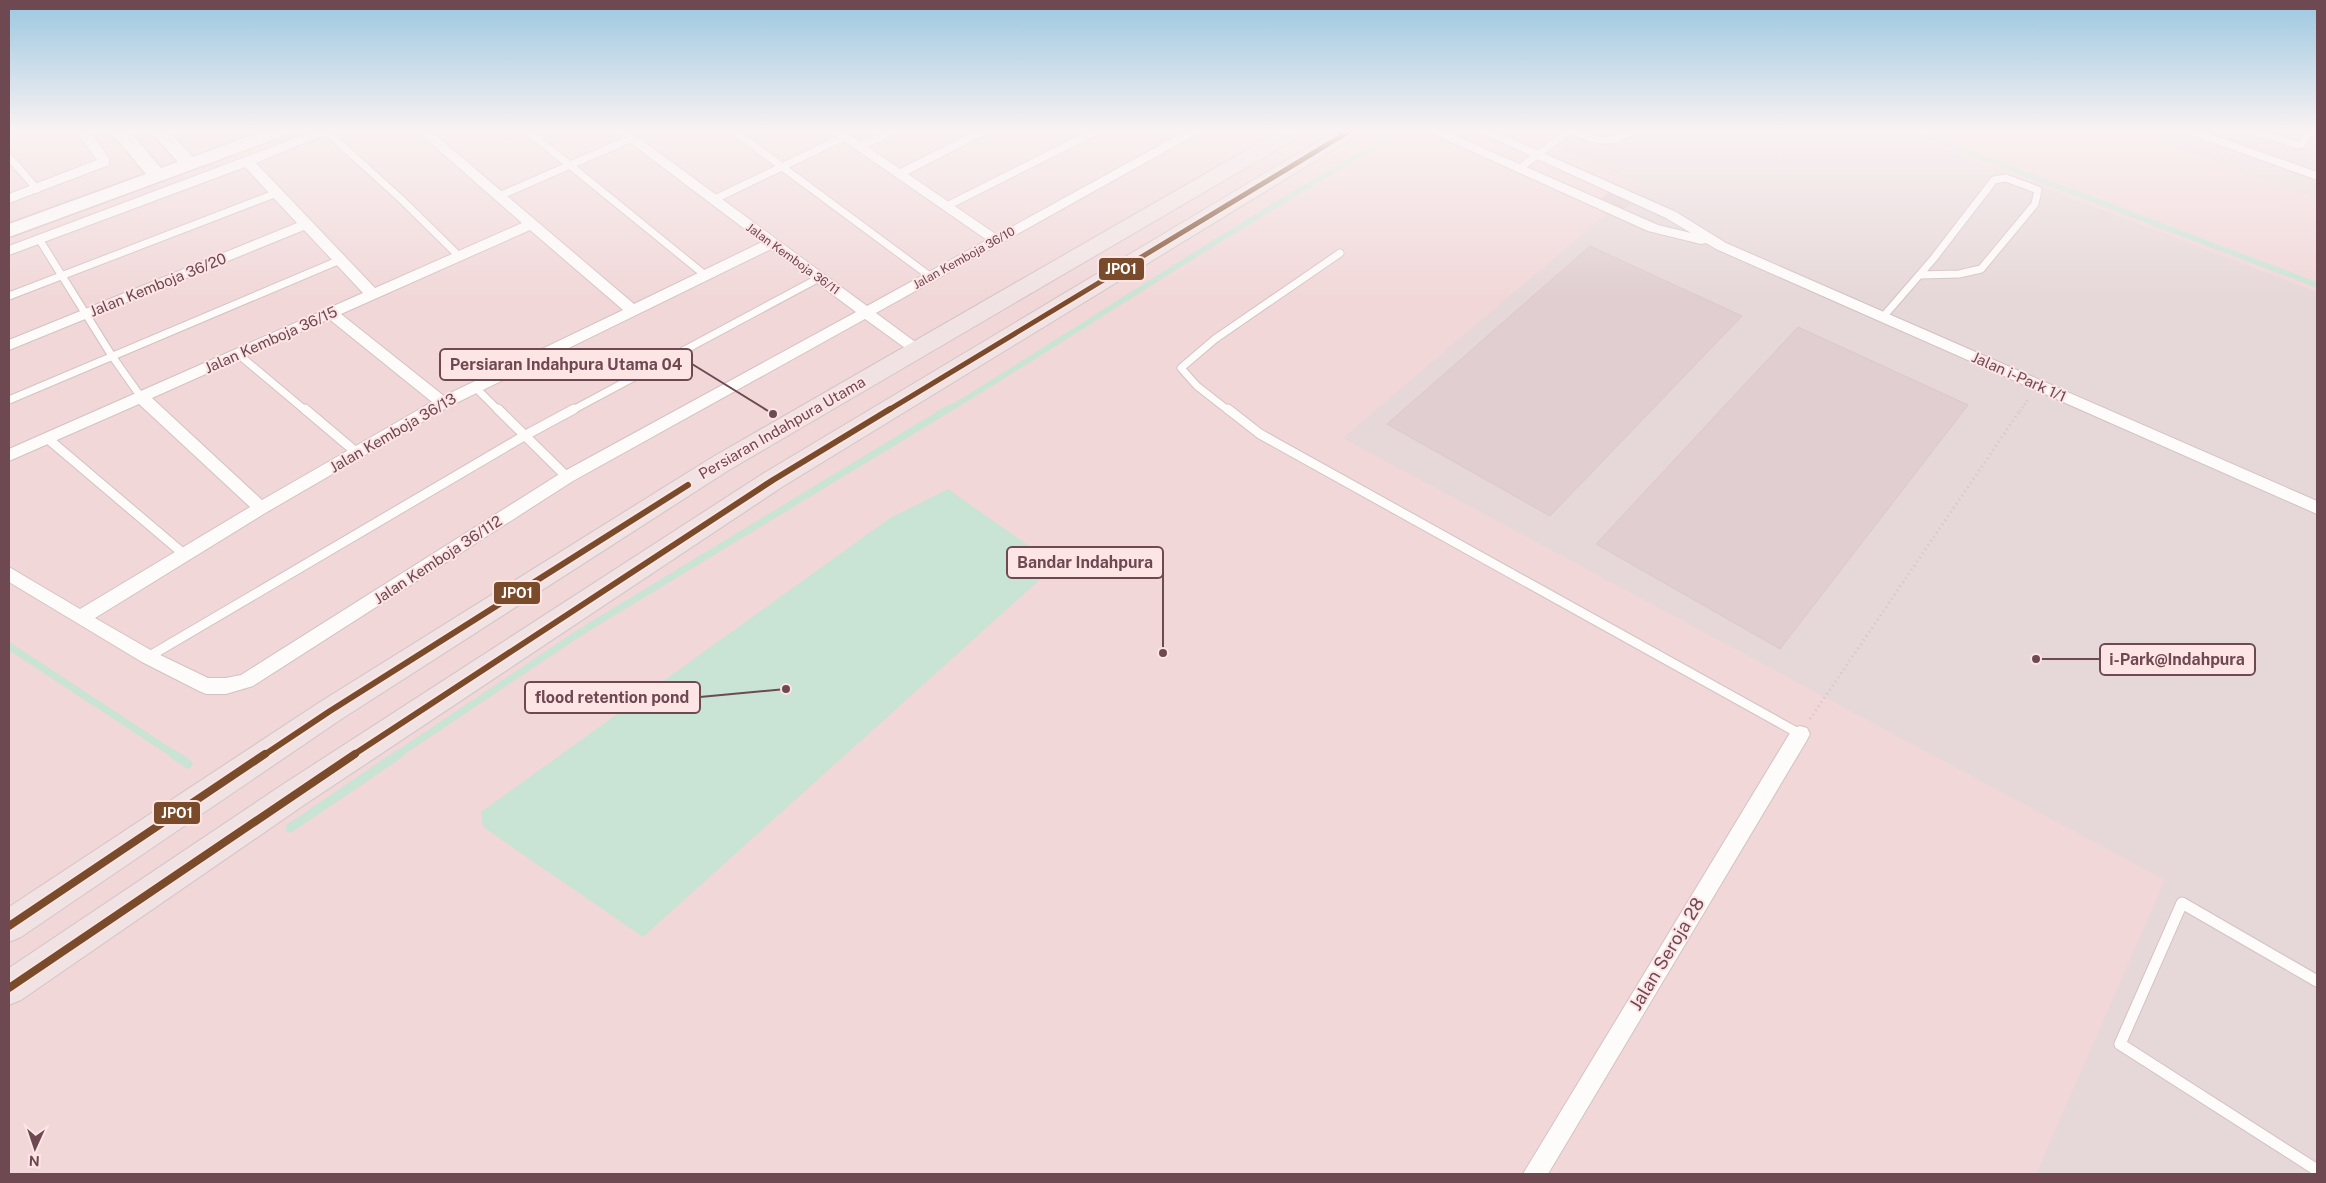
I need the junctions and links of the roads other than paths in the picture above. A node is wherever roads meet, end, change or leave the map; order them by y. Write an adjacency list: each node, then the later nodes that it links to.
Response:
1 (41, 187): 22 (street)
2 (108, 187): 28 (street)
3 (117, 187): 31 (street)
4 (177, 187): 32 (street)
5 (272, 187): 23 (street)
6 (388, 187): 38 (lane)
7 (489, 187): 24 (street)
8 (519, 187): 24 (lane)
9 (598, 187): 41 (lane)
10 (696, 187): 26 (street, Jalan Kemboja 36/11)
11 (738, 187): 26 (lane)
12 (811, 187): 44 (lane)
13 (919, 187): 27 (street)
14 (984, 187): 27 (lane)
15 (1093, 187): 33 (street, Jalan Kemboja 36/10)
16 (1193, 187): 53 (main road, Persiaran Indahpura Utama)
17 (1258, 187): 74 (main road)
18 (1560, 187): 35 (street, Jalan i-Park 1/1)
19 (1609, 187): 35 (street, Jalan i-Park 1/1)
20 (1989, 187): 42 (lane)
21 (2032, 187): 42 (lane)
22 (37, 189): 25 (street)
23 (277, 193): 29 (street); 40 (lane)
24 (499, 196): 30 (street)
25 (9, 199)
26 (713, 200): 34 (street, Jalan Kemboja 36/11)
27 (947, 206): 33 (street)
28 (9, 220)
29 (306, 224): 39 (street); 50 (street, Jalan Kemboja 36/20)
30 (532, 224): 38 (street, Jalan Kemboja 36/15); 47 (street)
31 (9, 231)
32 (39, 239): 36 (street); 40 (lane)
33 (996, 240): 44 (street, Jalan Kemboja 36/10)
34 (771, 243): 41 (street, Jalan Kemboja 36/13); 43 (street, Jalan Kemboja 36/11)
35 (1720, 246): 51 (street, Jalan i-Park 1/1)
36 (9, 250)
37 (1340, 253): 71 (lane)
38 (460, 257): 45 (street, Jalan Kemboja 36/15)
39 (340, 260): 45 (street); 55 (lane)
40 (63, 275): 46 (lane); 50 (lane)
41 (705, 275): 47 (street, Jalan Kemboja 36/13)
42 (1920, 275): 51 (lane)
43 (819, 278): 48 (street, Jalan Kemboja 36/11); 60 (lane)
44 (931, 278): 48 (street, Jalan Kemboja 36/10)
45 (373, 295): 49 (street, Jalan Kemboja 36/15)
46 (9, 296)
47 (632, 310): 56 (street, Jalan Kemboja 36/13)
48 (866, 312): 53 (street, Jalan Kemboja 36/11); 64 (street, Jalan Kemboja 36/112)
49 (330, 313): 54 (street, Jalan Kemboja 36/15); 59 (street)
50 (86, 314): 52 (street, Jalan Kemboja 36/20); 55 (lane)
51 (1883, 317): 66 (street, Jalan i-Park 1/1)
52 (9, 346)
53 (916, 350): 72 (main road, Persiaran Indahpura Utama)
54 (238, 354): 57 (street, Jalan Kemboja 36/15); 62 (lane)
55 (112, 356): 57 (lane); 58 (lane)
56 (475, 387): 59 (street, Jalan Kemboja 36/13); 60 (lane)
57 (141, 397): 61 (street, Jalan Kemboja 36/15); 65 (street)
58 (9, 400)
59 (443, 403): 62 (street, Jalan Kemboja 36/13)
60 (524, 436): 64 (lane); 70 (lane)
61 (46, 438): 63 (street, Jalan Kemboja 36/15); 67 (lane)
62 (357, 453): 65 (street, Jalan Kemboja 36/13)
63 (9, 455)
64 (567, 477): 70 (street, Jalan Kemboja 36/112)
65 (261, 508): 67 (street, Jalan Kemboja 36/13)
66 (2317, 508)
67 (185, 555): 69 (street, Jalan Kemboja 36/13)
68 (9, 574): 69 (street, Jalan Kemboja 36/112)
69 (80, 618): 70 (street, Jalan Kemboja 36/112)
70 (148, 657)
71 (1800, 734): 76 (street, Jalan Seroja 28)
72 (9, 926)
73 (2317, 981): 75 (lane)
74 (9, 988)
75 (2317, 1170)
76 (1535, 1174)

